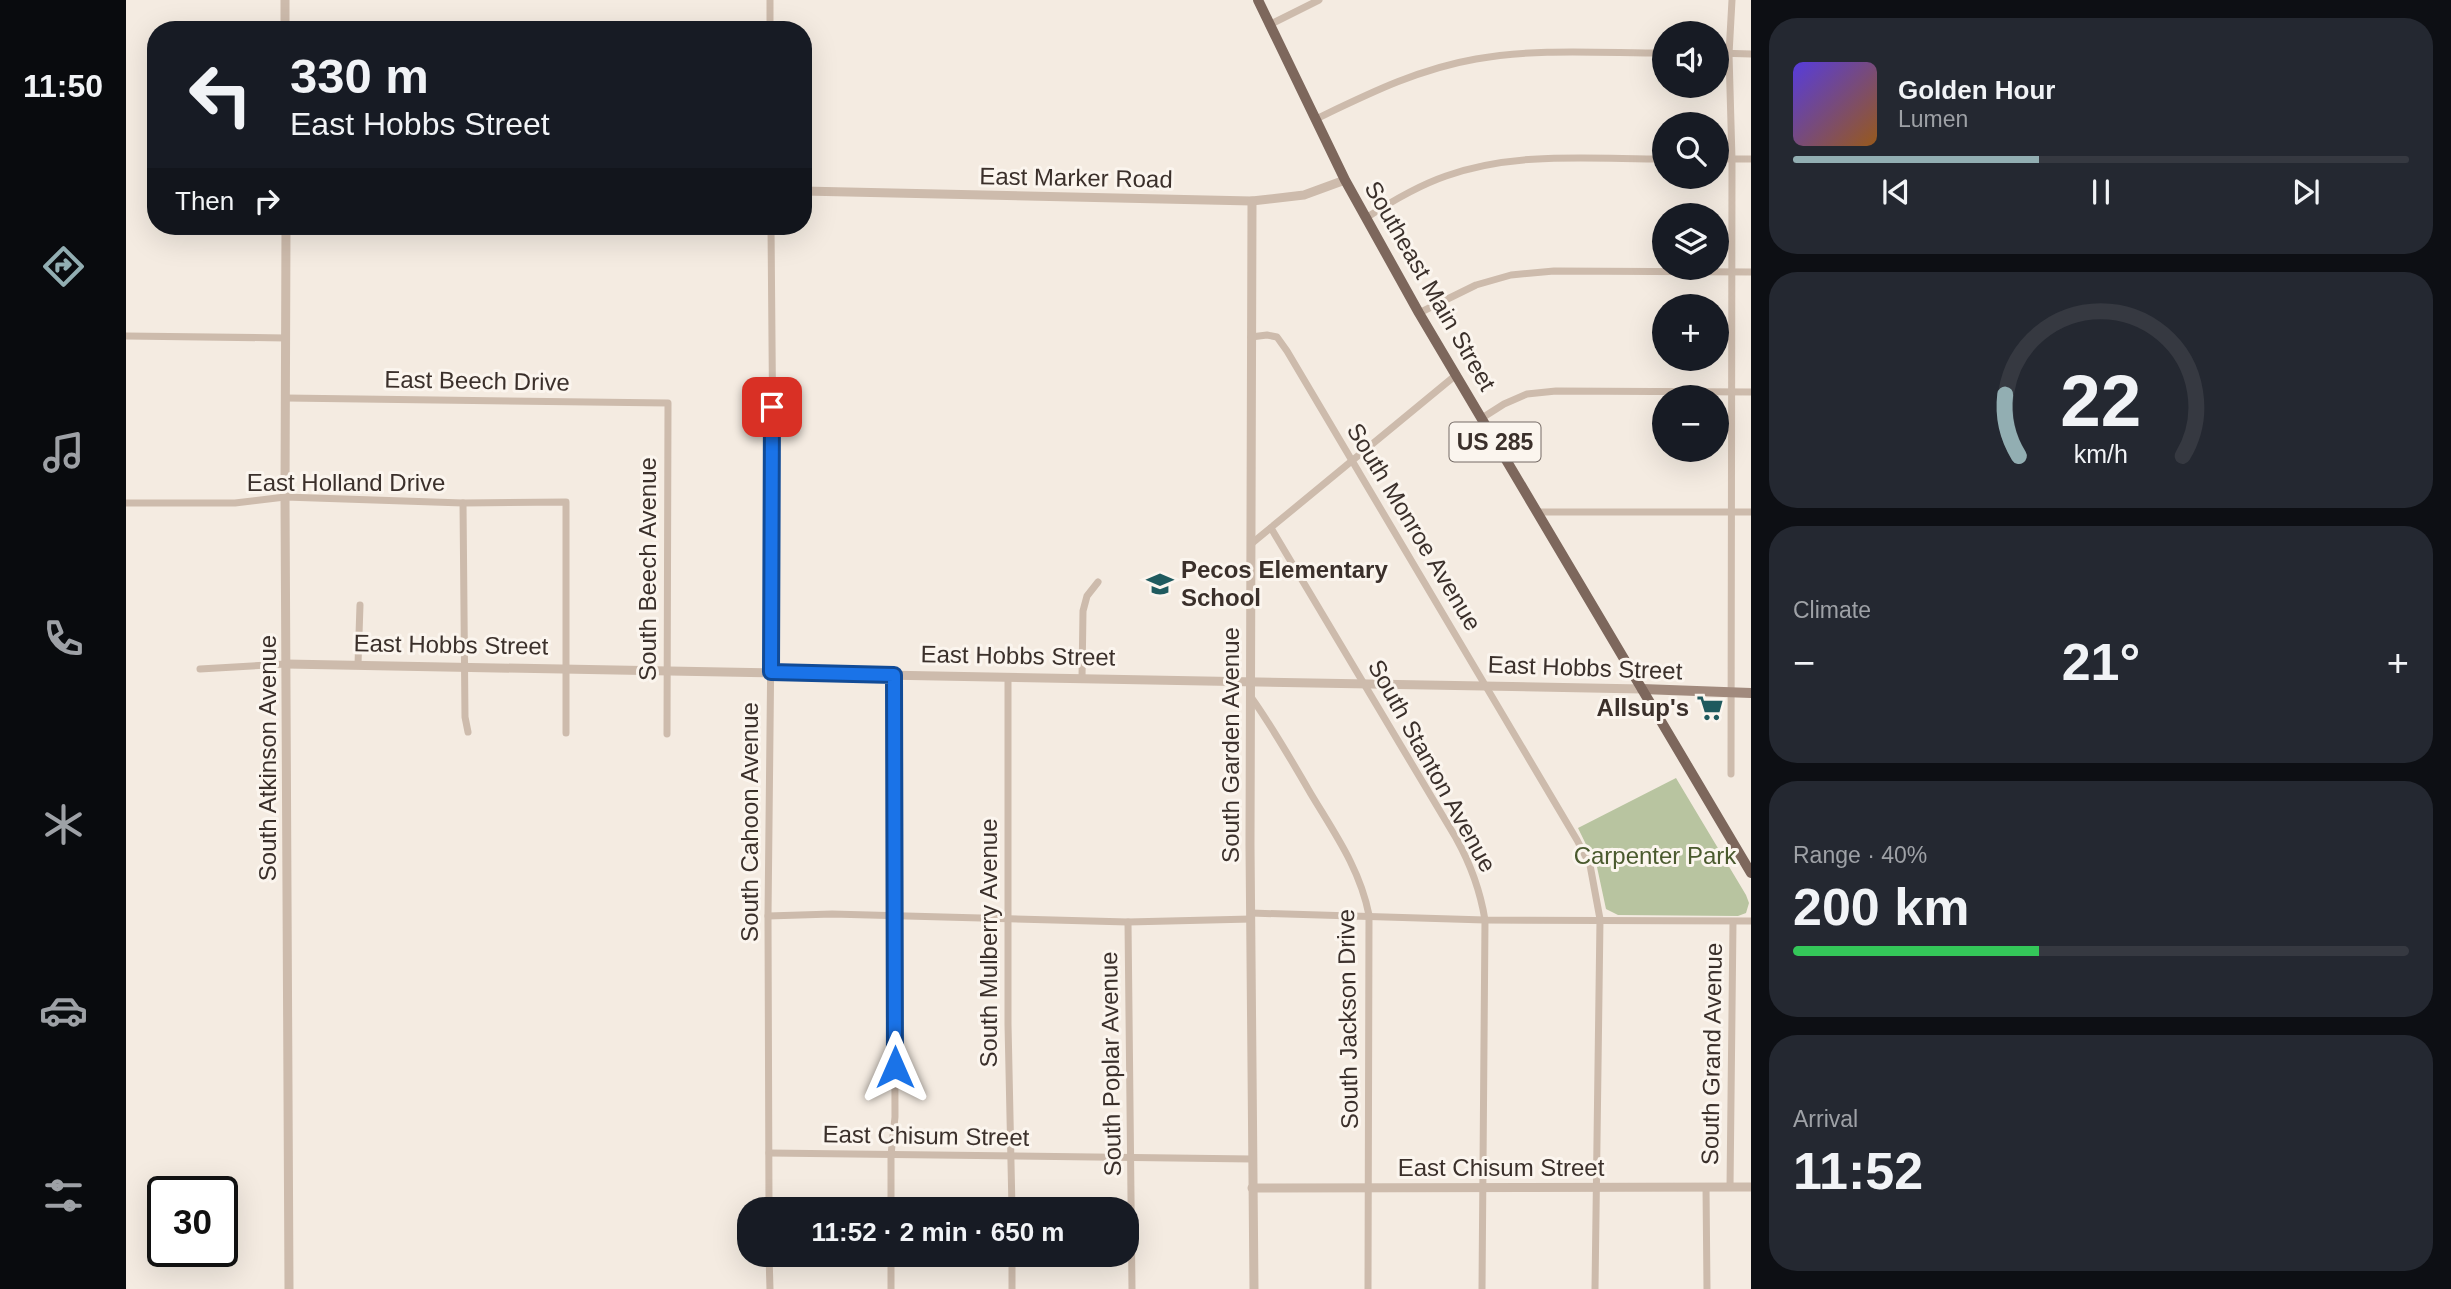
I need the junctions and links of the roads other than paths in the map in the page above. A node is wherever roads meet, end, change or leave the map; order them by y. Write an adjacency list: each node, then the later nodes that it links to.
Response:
1 (285, 0): 6 (street)
2 (770, 0): 7 (street)
3 (1258, 0): 8 (main road, Southeast Main Street / US 285)
4 (1319, 0): 8 (street)
5 (1732, 0): 10 (street)
6 (285, 21)
7 (770, 21)
8 (1269, 25): 12 (main road, Southeast Main Street / US 285)
9 (1652, 53): 12 (street)
10 (1729, 54): 11 (street); 14 (street)
11 (1751, 54)
12 (1315, 120): 16 (main road, Southeast Main Street / US 285)
13 (1652, 159): 19 (street)
14 (1732, 159): 15 (street); 22 (street)
15 (1751, 159)
16 (1345, 180): 18 (street, East Marker Road); 19 (main road, Southeast Main Street / US 285)
17 (812, 191): 18 (street, East Marker Road)
18 (1252, 201): 26 (street, South Garden Avenue)
19 (1366, 218): 24 (main road, Southeast Main Street / US 285)
20 (286, 235): 27 (street, South Atkinson Avenue)
21 (771, 235): 51 (street, South Cahoon Avenue)
22 (1732, 272): 23 (street); 24 (street); 29 (street)
23 (1751, 272)
24 (1419, 313): 28 (main road, Southeast Main Street / US 285)
25 (126, 336): 27 (street)
26 (1251, 337): 34 (street, South Monroe Avenue); 42 (street, South Garden Avenue)
27 (286, 338): 31 (street, South Atkinson Avenue)
28 (1456, 375): 33 (main road, Southeast Main Street / US 285); 34 (street)
29 (1732, 392): 30 (street); 33 (street); 38 (street)
30 (1751, 392)
31 (286, 398): 32 (street, East Beech Drive); 35 (street, South Atkinson Avenue)
32 (668, 403): 50 (street, South Beech Avenue)
33 (1482, 418): 40 (main road, Southeast Main Street / US 285)
34 (1352, 461): 41 (street); 57 (street, South Monroe Avenue)
35 (285, 497): 36 (street, East Holland Drive); 37 (street, East Holland Drive); 45 (street, South Atkinson Avenue)
36 (126, 503)
37 (463, 503): 47 (street); 49 (street, East Holland Drive)
38 (1732, 511): 39 (street); 40 (street); 59 (street)
39 (1751, 512)
40 (1537, 513): 58 (main road, Southeast Main Street / US 285)
41 (1273, 531): 42 (street); 56 (street, South Stanton Avenue)
42 (1251, 544): 55 (street, South Garden Avenue)
43 (1098, 582): 54 (street)
44 (360, 606): 46 (street)
45 (286, 664): 46 (street, East Hobbs Street); 48 (street, East Hobbs Street); 95 (street, South Atkinson Avenue)
46 (358, 664): 47 (street, East Hobbs Street)
47 (465, 666): 49 (street, East Hobbs Street); 62 (street)
48 (200, 669)
49 (566, 669): 50 (street, East Hobbs Street); 63 (street)
50 (667, 670): 51 (street, East Hobbs Street); 64 (street, South Beech Avenue)
51 (771, 672): 52 (street, East Hobbs Street); 68 (street, South Cahoon Avenue)
52 (894, 675): 53 (street, East Hobbs Street); 69 (street)
53 (1009, 677): 54 (street, East Hobbs Street); 71 (street, South Mulberry Avenue)
54 (1082, 678): 55 (street, East Hobbs Street)
55 (1250, 681): 56 (street, East Hobbs Street); 61 (street, South Garden Avenue)
56 (1364, 683): 57 (street, East Hobbs Street); 73 (street, South Stanton Avenue)
57 (1485, 686): 58 (street, East Hobbs Street); 72 (street, South Monroe Avenue)
58 (1642, 690): 59 (main road, East Hobbs Street); 66 (main road, Southeast Main Street / US 285)
59 (1732, 693): 60 (main road, East Hobbs Street); 65 (street)
60 (1751, 694)
61 (1250, 697): 67 (street, South Jackson Drive); 70 (street, South Garden Avenue)
62 (468, 732)
63 (566, 733)
64 (667, 734)
65 (1731, 774)
66 (1751, 873)
67 (1369, 915): 70 (street); 73 (street); 82 (street, South Jackson Drive)
68 (768, 916): 69 (street); 77 (street, South Cahoon Avenue)
69 (895, 916): 71 (street); 78 (street)
70 (1251, 916): 75 (street); 81 (street, South Garden Avenue)
71 (1007, 919): 75 (street); 79 (street, South Mulberry Avenue)
72 (1600, 919): 73 (street); 76 (street); 84 (street, South Monroe Avenue)
73 (1485, 920): 83 (street, South Stanton Avenue)
74 (1751, 921): 76 (street)
75 (1128, 922): 80 (street, South Poplar Avenue)
76 (1733, 922): 86 (street, South Grand Avenue)
77 (769, 1153): 78 (street, East Chisum Street); 89 (street, South Cahoon Avenue)
78 (891, 1154): 79 (street, East Chisum Street); 90 (street)
79 (1011, 1156): 80 (street, East Chisum Street); 91 (street, South Mulberry Avenue)
80 (1131, 1158): 81 (street, East Chisum Street); 99 (street, South Poplar Avenue)
81 (1252, 1159): 88 (street, South Garden Avenue)
82 (1368, 1187): 83 (street, East Chisum Street); 88 (street, East Chisum Street); 101 (street, South Jackson Drive)
83 (1483, 1187): 84 (street, East Chisum Street); 102 (street, South Stanton Avenue)
84 (1596, 1187): 85 (street, East Chisum Street); 103 (street, South Monroe Avenue)
85 (1706, 1187): 86 (street, East Chisum Street); 104 (street, South Grand Avenue)
86 (1730, 1187): 87 (street, East Chisum Street)
87 (1751, 1187)
88 (1252, 1188): 100 (street, South Garden Avenue)
89 (769, 1197)
90 (891, 1197)
91 (1012, 1197)
92 (769, 1267): 96 (street)
93 (891, 1267): 97 (street)
94 (1012, 1267): 98 (street)
95 (289, 1289)
96 (770, 1289)
97 (891, 1289)
98 (1012, 1289)
99 (1132, 1289)
100 (1254, 1289)
101 (1368, 1289)
102 (1482, 1289)
103 (1595, 1289)
104 (1707, 1289)

